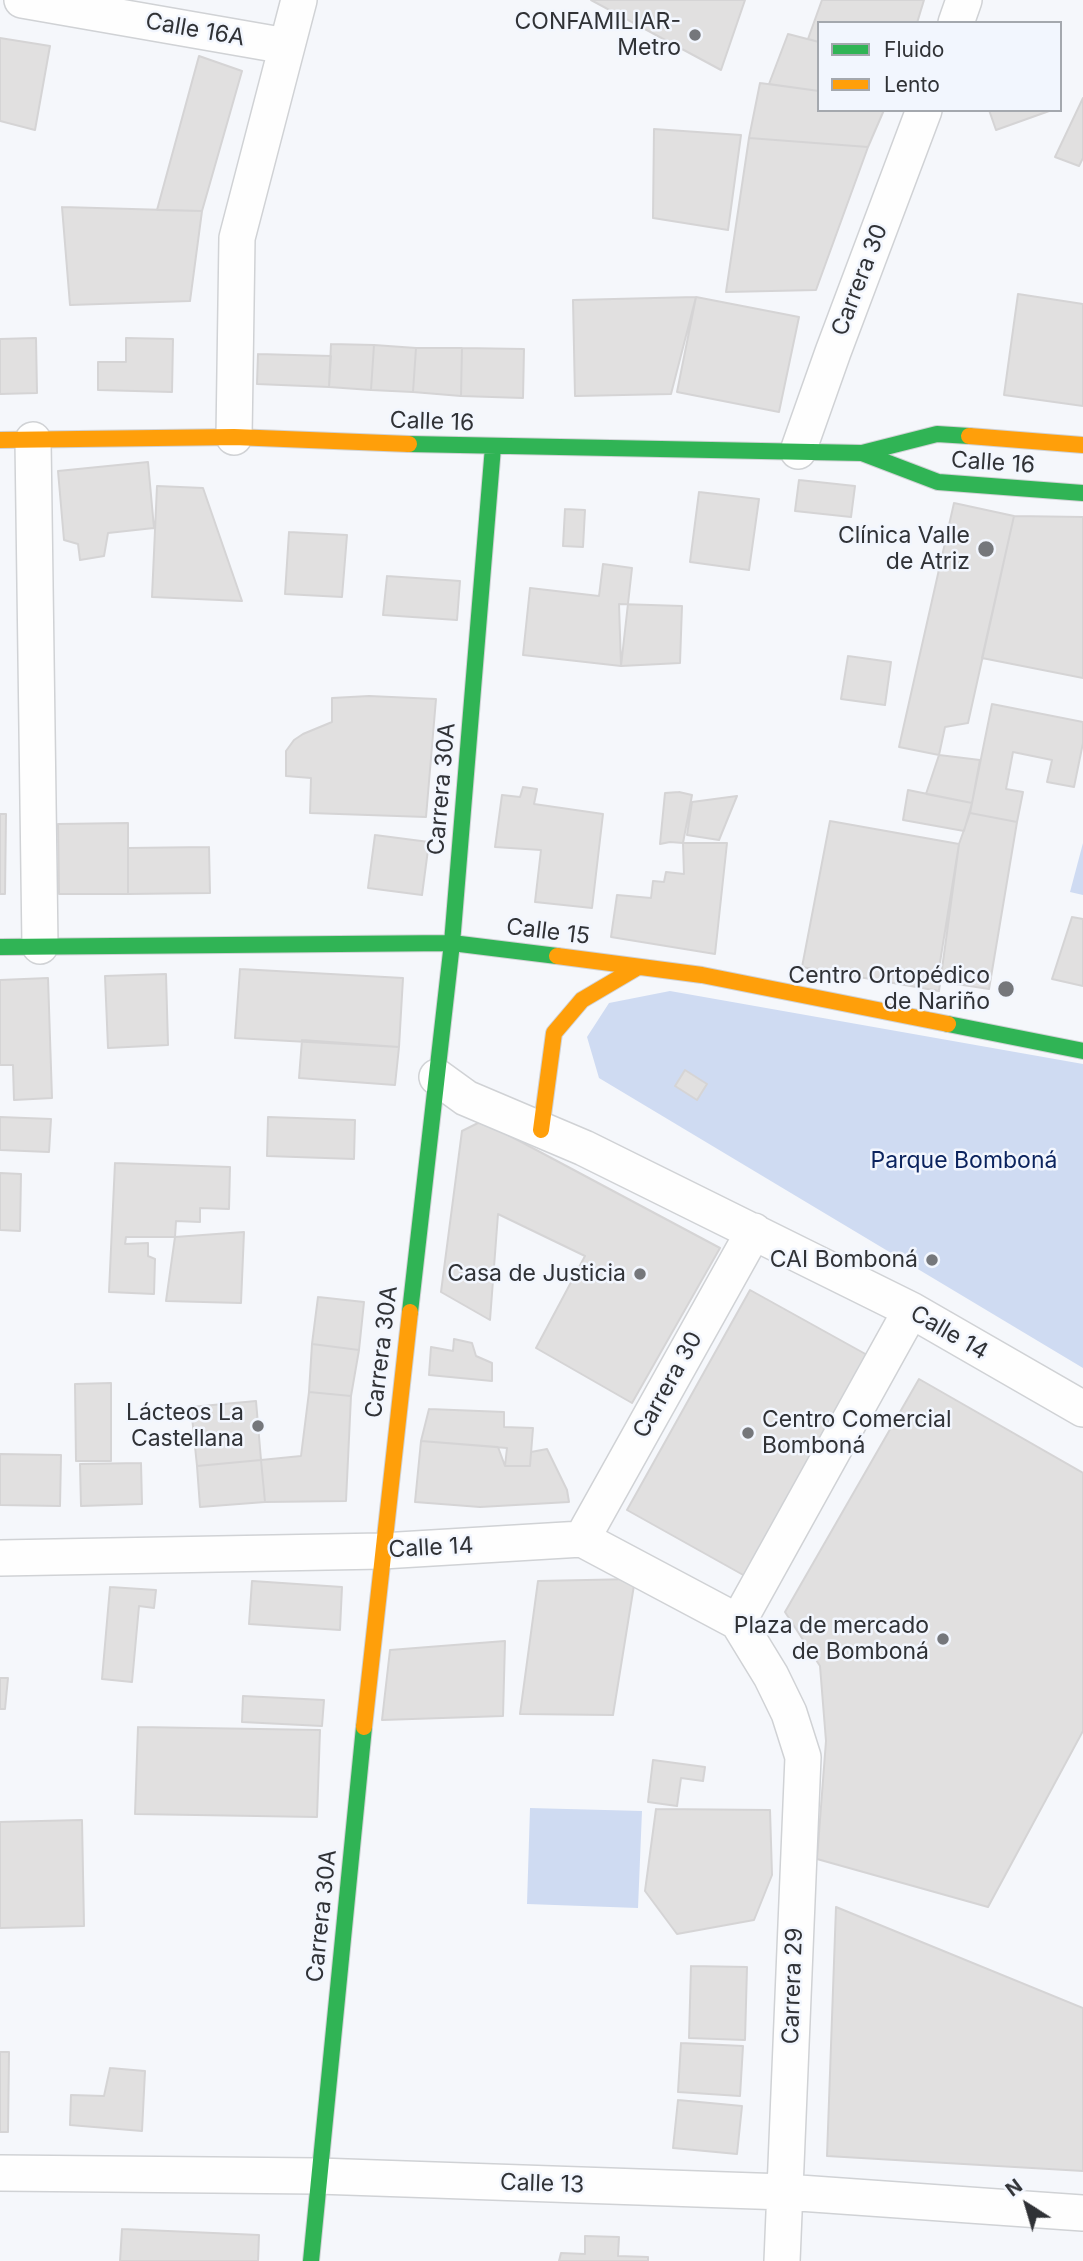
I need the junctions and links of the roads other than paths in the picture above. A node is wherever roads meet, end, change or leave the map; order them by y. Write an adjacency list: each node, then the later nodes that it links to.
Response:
1 (22, 0): 5 (street, Calle 16A)
2 (299, 0): 5 (street)
3 (964, 0): 4 (street)
4 (957, 21)
5 (286, 46): 7 (street)
6 (923, 112): 11 (street, Carrera 30)
7 (234, 437): 8 (street, Calle 16); 10 (street, Calle 16)
8 (16, 440): 15 (street)
9 (1083, 445): 12 (street, Calle 16)
10 (493, 447): 11 (street, Calle 16); 14 (street, Carrera 30A)
11 (798, 451): 12 (street, Calle 16)
12 (862, 453): 13 (street, Calle 16)
13 (1083, 493)
14 (452, 943): 15 (street, Calle 15); 17 (street, Calle 15); 19 (street, Carrera 30A)
15 (40, 946): 16 (street, Calle 15)
16 (0, 947)
17 (638, 967): 18 (street, Calle 15); 20 (street)
18 (1083, 1051)
19 (437, 1077): 20 (street, Calle 14); 25 (street, Carrera 30A)
20 (541, 1130): 21 (street, Calle 14)
21 (754, 1231): 22 (street, Calle 14); 24 (street, Carrera 30)
22 (911, 1310): 23 (street, Calle 14); 27 (street)
23 (1083, 1409)
24 (582, 1539): 25 (street, Calle 14); 27 (street)
25 (382, 1551): 26 (street, Calle 14); 29 (street, Carrera 30A)
26 (0, 1558)
27 (738, 1622): 30 (street, Carrera 29)
28 (0, 2173): 29 (street, Calle 13)
29 (317, 2176): 30 (street, Calle 13); 32 (street, Carrera 30A)
30 (785, 2192): 31 (street, Calle 13); 33 (street, Carrera 29)
31 (1083, 2213)
32 (311, 2261)
33 (782, 2261)

